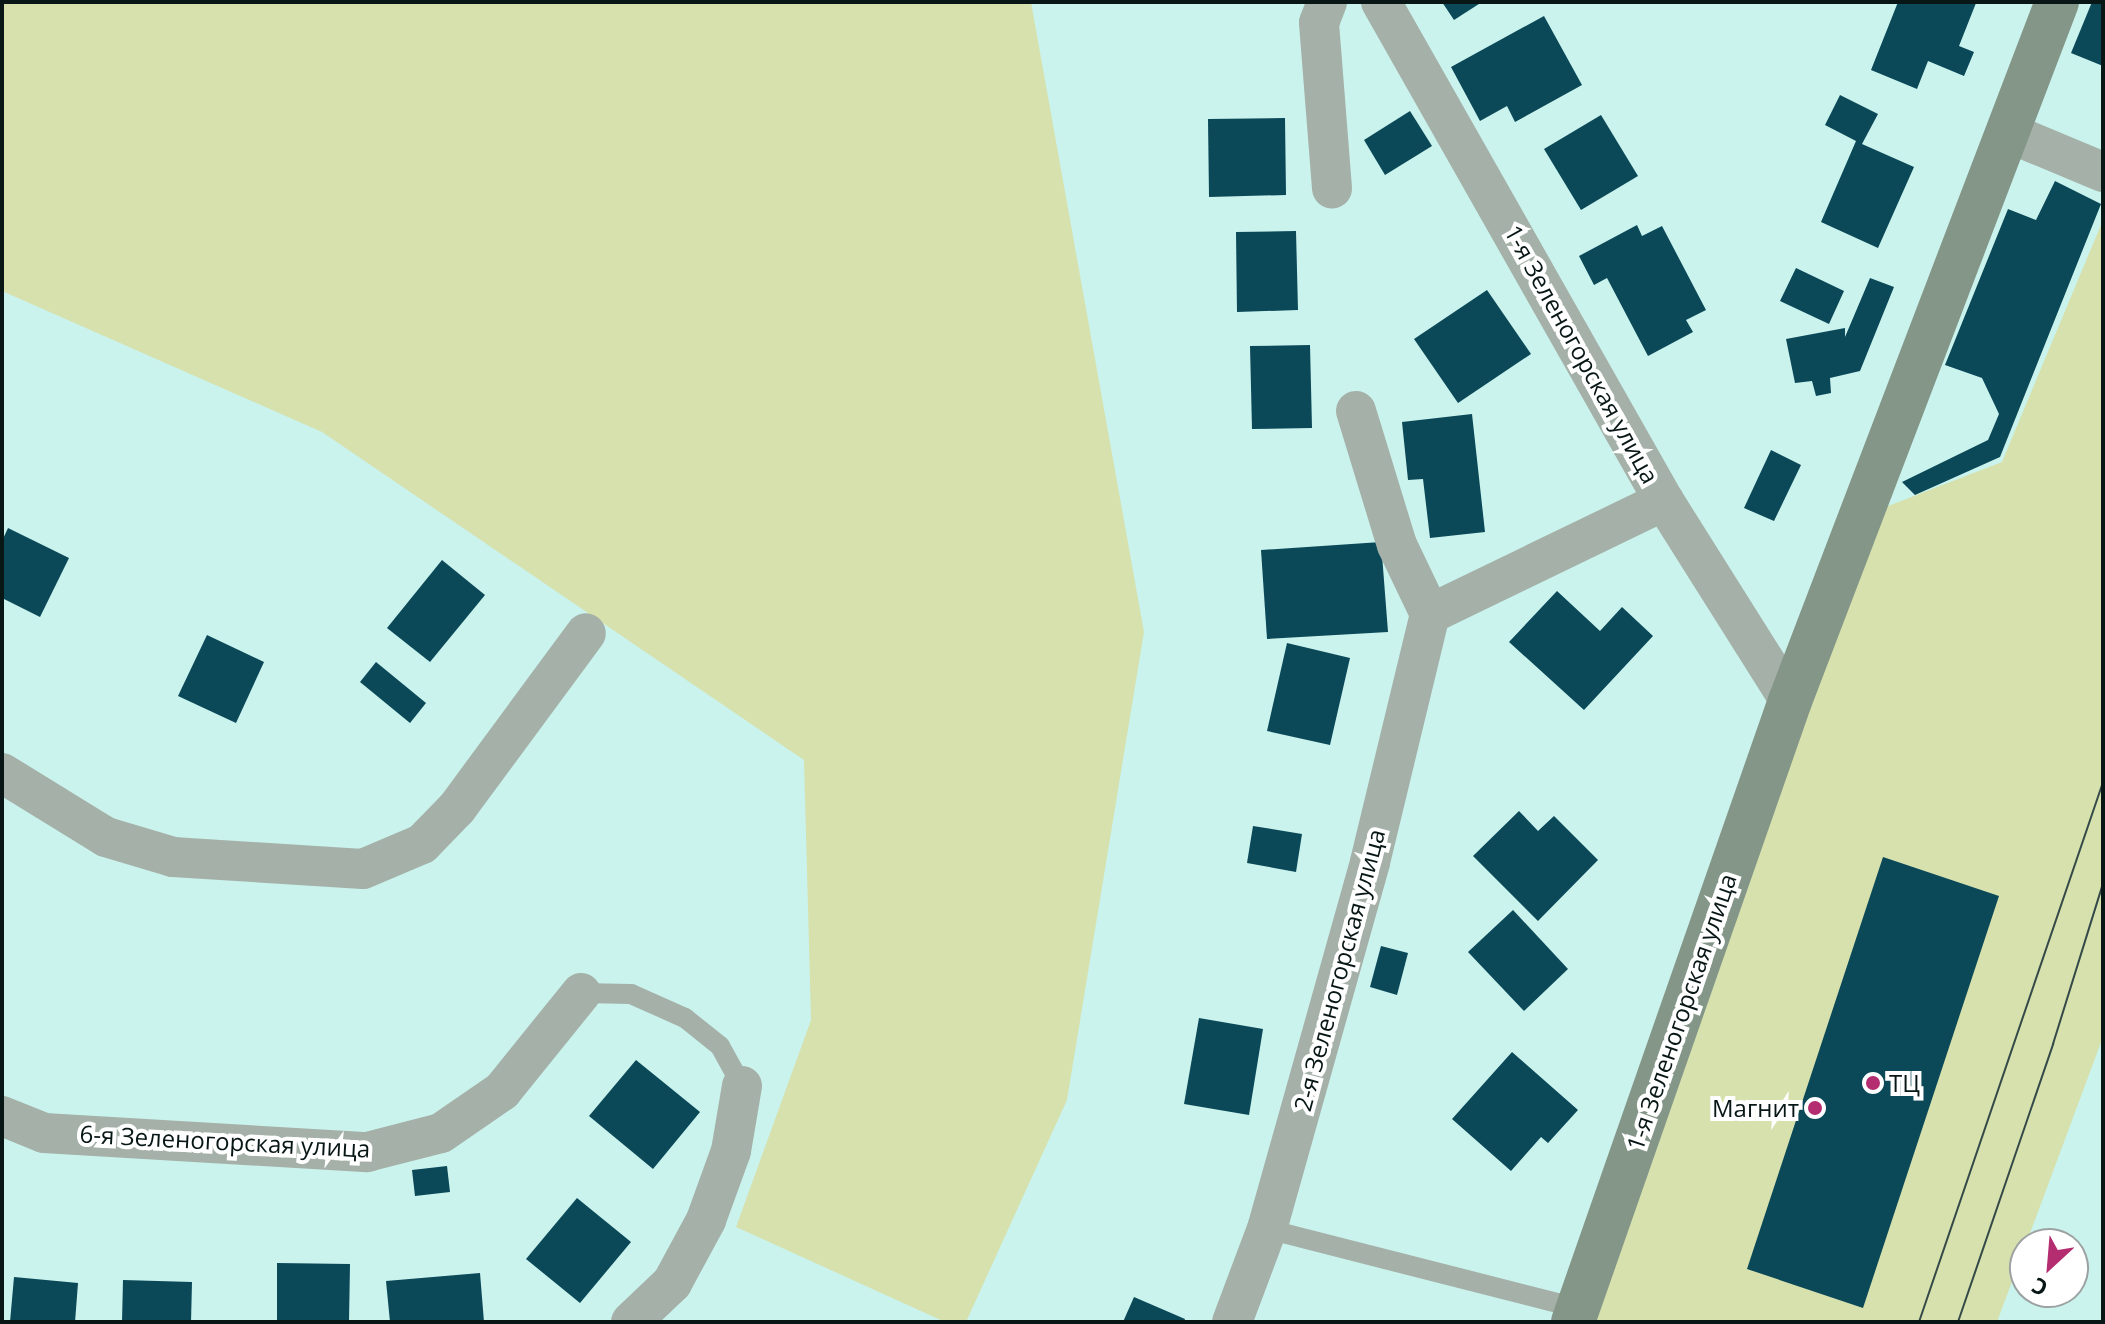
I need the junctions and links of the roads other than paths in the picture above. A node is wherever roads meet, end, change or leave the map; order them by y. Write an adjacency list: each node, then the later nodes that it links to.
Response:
1 (1327, 2): 6 (street)
2 (1381, 2): 8 (street, 1-я Зеленогорская улица)
3 (2057, 2): 4 (main road, 1-я Зеленогорская улица)
4 (2007, 132): 5 (street); 11 (main road, 1-я Зеленогорская улица)
5 (2103, 172)
6 (1332, 188)
7 (1356, 411): 9 (street)
8 (1664, 501): 9 (street); 11 (street, 1-я Зеленогорская улица)
9 (1430, 614): 16 (street, 2-я Зеленогорская улица)
10 (586, 633): 12 (street)
11 (1790, 701): 17 (main road, 1-я Зеленогорская улица)
12 (2, 773)
13 (581, 993): 14 (lane); 15 (street, 6-я Зеленогорская улица)
14 (742, 1086): 18 (street)
15 (2, 1116)
16 (1267, 1229): 17 (lane); 19 (street, 2-я Зеленогорская улица)
17 (1576, 1315)
18 (631, 1322)
19 (1232, 1322)

